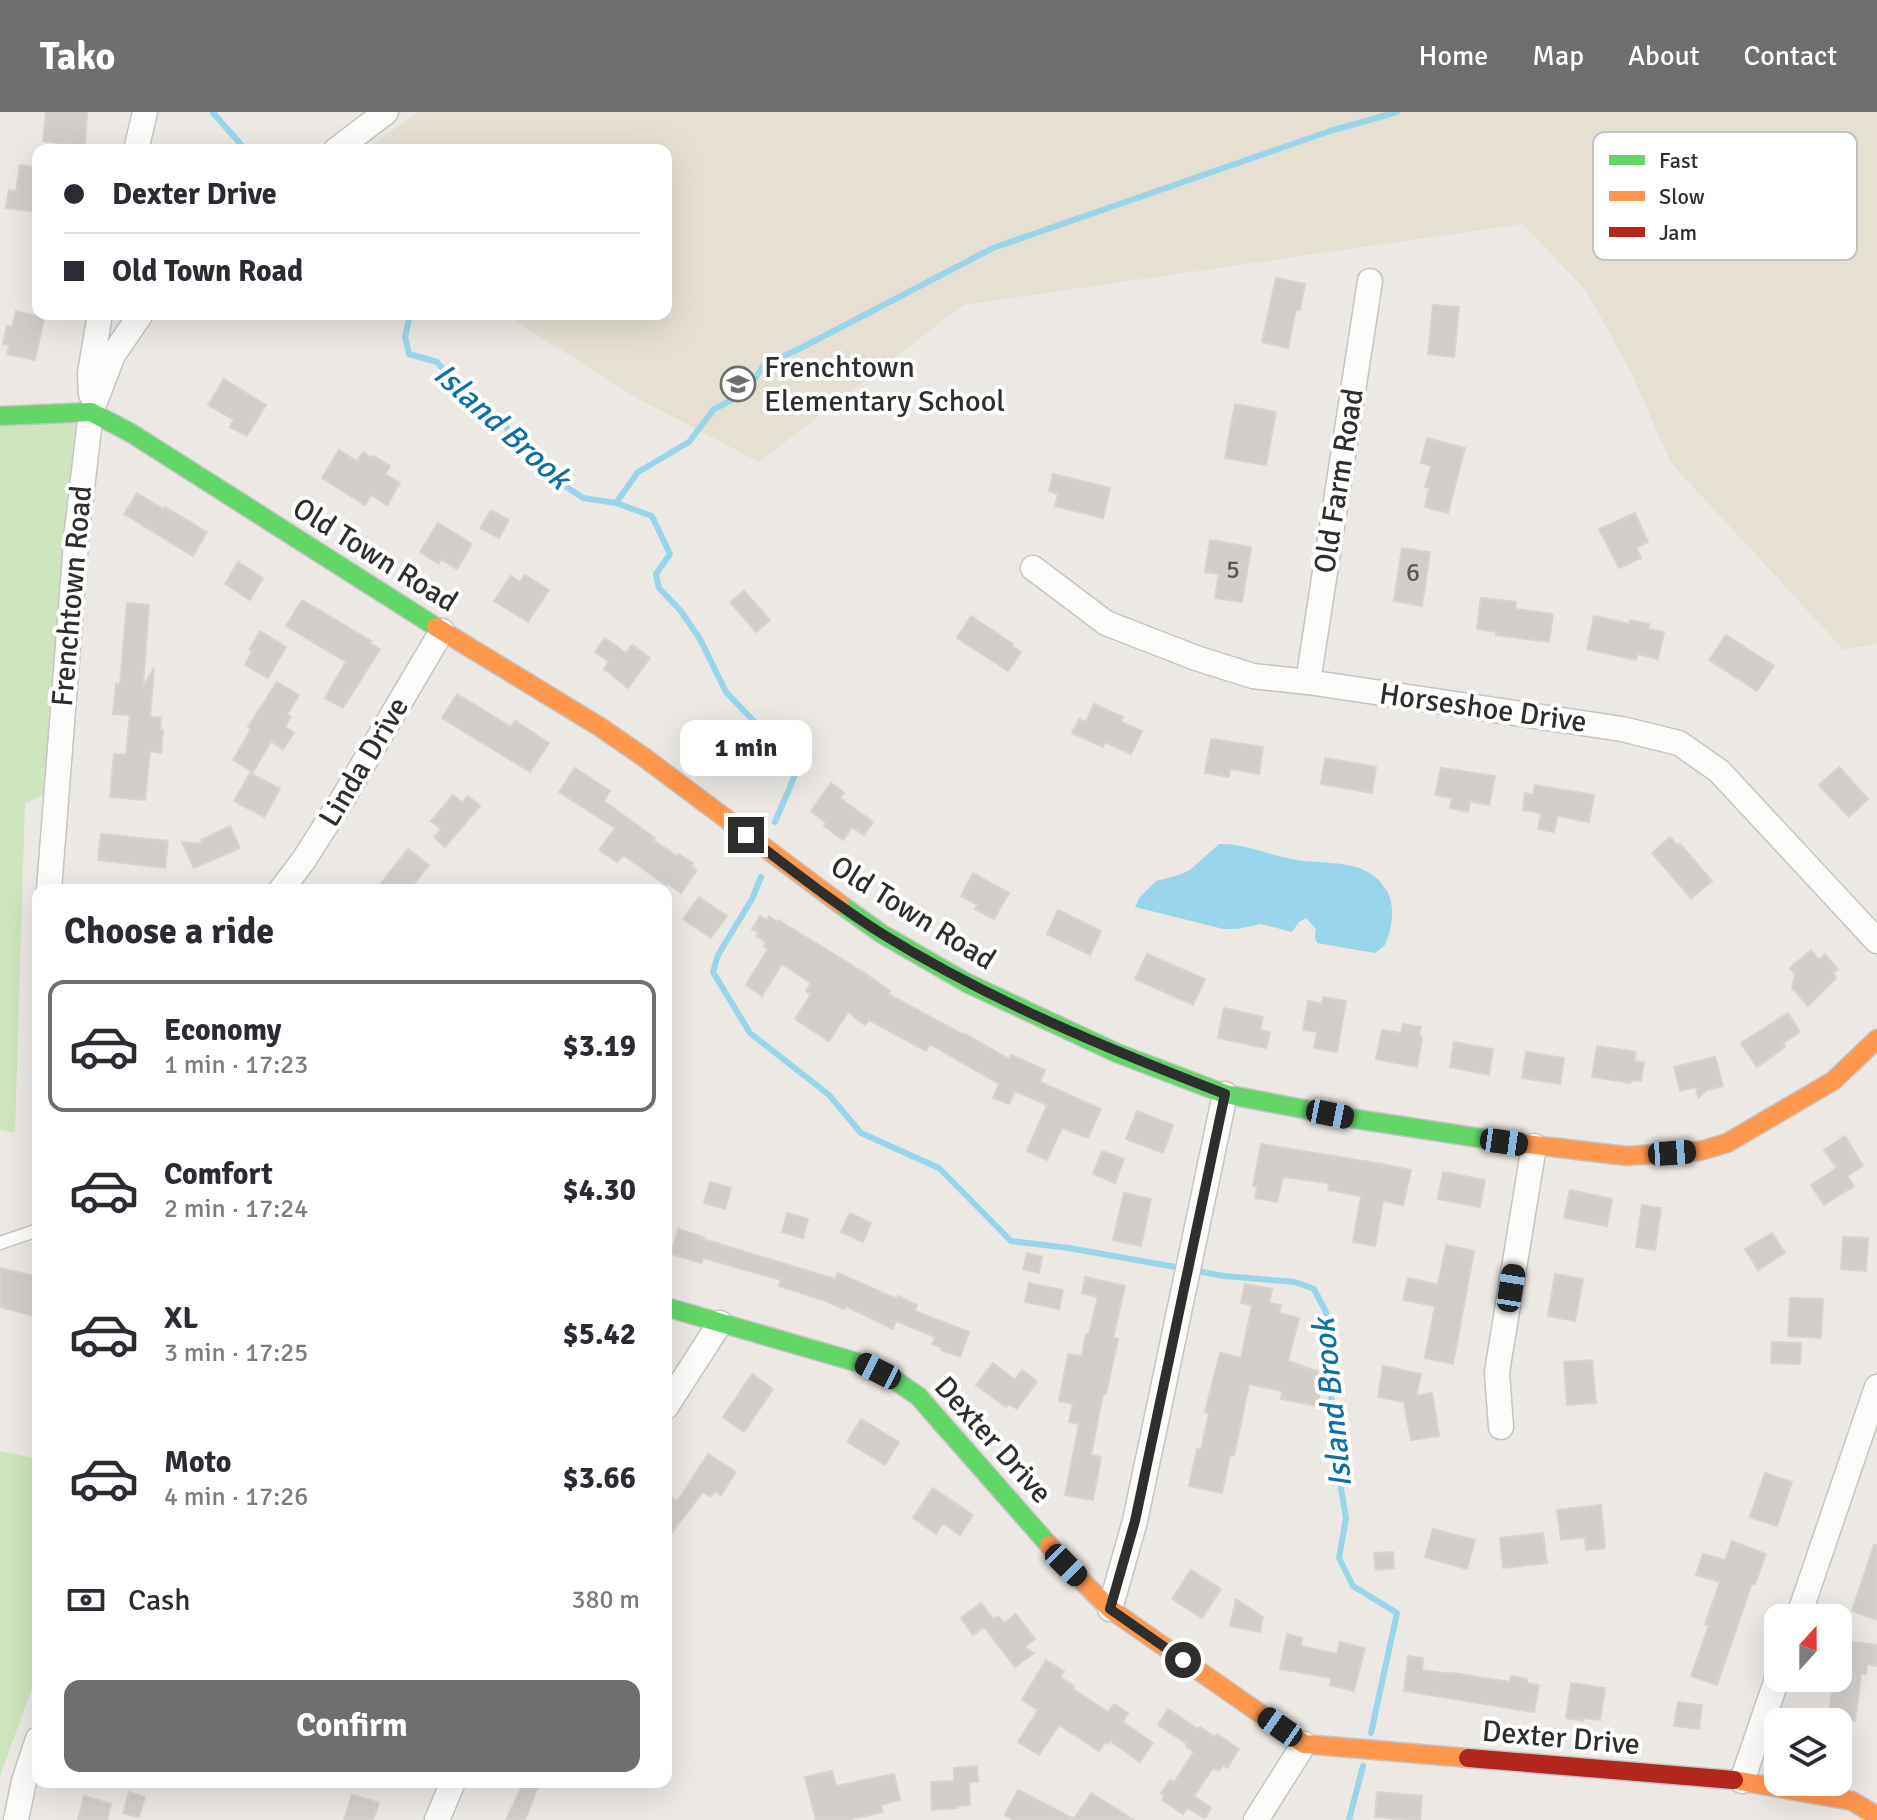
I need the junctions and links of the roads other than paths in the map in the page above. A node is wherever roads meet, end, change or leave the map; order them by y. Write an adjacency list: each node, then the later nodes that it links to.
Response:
1 (145, 112): 3 (street)
2 (386, 112): 4 (street)
3 (137, 144)
4 (344, 144)
5 (1370, 281): 12 (street, Old Farm Road)
6 (99, 320): 8 (street)
7 (137, 320): 8 (street, Frenchtown Road)
8 (91, 412): 9 (main road); 11 (main road, Old Town Road); 13 (street, Frenchtown Road)
9 (0, 416)
10 (1033, 568): 12 (street, Horseshoe Drive)
11 (442, 631): 14 (street, Linda Drive); 17 (main road, Old Town Road)
12 (1308, 682): 15 (street, Horseshoe Drive)
13 (49, 884)
14 (286, 884)
15 (1877, 941)
16 (1875, 1044): 18 (main road, Old Town Road)
17 (1225, 1094): 18 (main road, Old Town Road); 27 (street)
18 (1534, 1146): 25 (street)
19 (32, 1232): 20 (lane)
20 (0, 1243)
21 (672, 1309): 22 (main road, Dexter Drive)
22 (720, 1323): 24 (street); 27 (main road, Dexter Drive)
23 (1877, 1387): 26 (street)
24 (672, 1398)
25 (1501, 1427)
26 (1803, 1604)
27 (1110, 1609): 29 (main road, Dexter Drive)
28 (1773, 1692): 31 (street)
29 (1304, 1744): 31 (main road, Dexter Drive); 36 (street)
30 (32, 1757): 34 (street)
31 (1742, 1781): 33 (main road, Dexter Drive)
32 (450, 1788): 35 (street)
33 (1877, 1816)
34 (16, 1820)
35 (437, 1820)
36 (1256, 1820)

